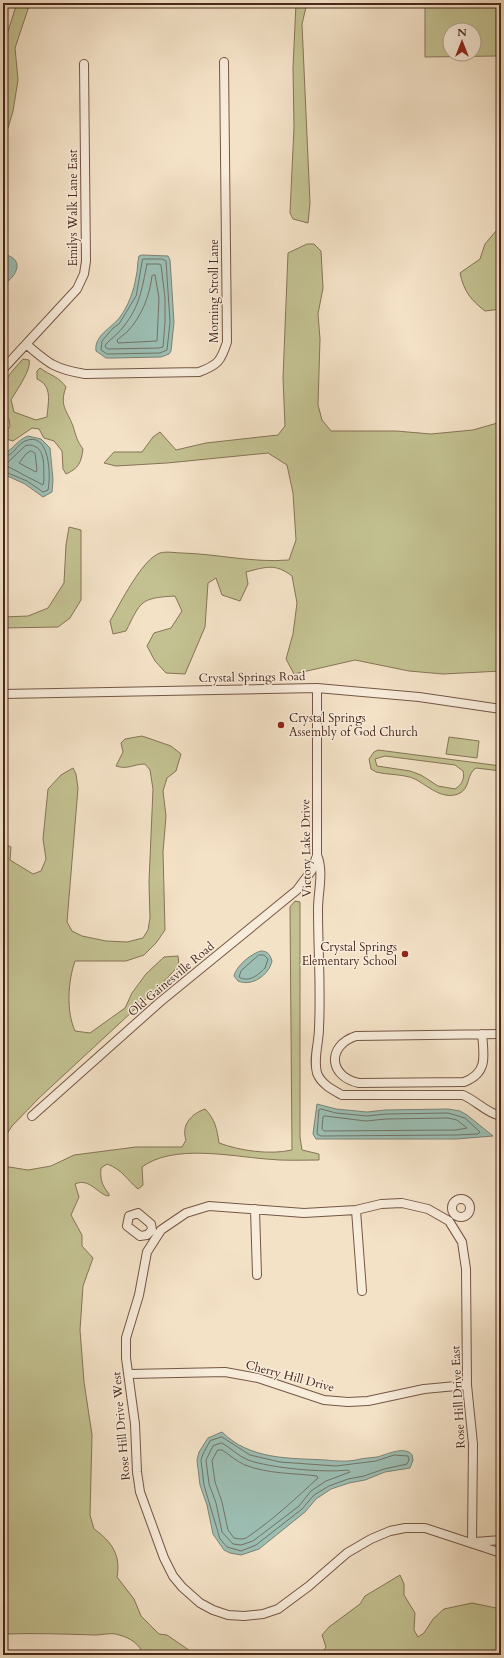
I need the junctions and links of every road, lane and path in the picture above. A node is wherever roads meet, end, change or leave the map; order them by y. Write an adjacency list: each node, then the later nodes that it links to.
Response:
1 (224, 62): 3 (street, Morning Stroll Lane)
2 (84, 64): 3 (street, Emilys Walk Lane East)
3 (26, 344): 4 (street, Emilys Walk Lane East)
4 (3, 369)
5 (317, 688): 6 (street, Crystal Springs Road); 7 (street, Crystal Springs Road); 8 (street, Victory Lake Drive)
6 (3, 694)
7 (501, 709)
8 (317, 855): 11 (street, Old Gainesville Road); 12 (street, Victory Lake Drive)
9 (482, 1034): 9 (street); 10 (street)
10 (501, 1034)
11 (32, 1116)
12 (501, 1116)
13 (255, 1209): 14 (street, Rose Hill Drive West); 16 (street); 18 (street, Rose Hill Drive West)
14 (356, 1210): 15 (street, Rose Hill Drive West); 17 (street)
15 (465, 1250): 19 (street, Rose Hill Drive East)
16 (257, 1275)
17 (362, 1292)
18 (129, 1374): 19 (street, Cherry Hill Drive); 21 (street, Rose Hill Drive West)
19 (466, 1385): 21 (street, Rose Hill Drive East)
20 (501, 1540): 21 (street)
21 (472, 1543): 22 (street, Rose Hill Drive West)
22 (501, 1553)

